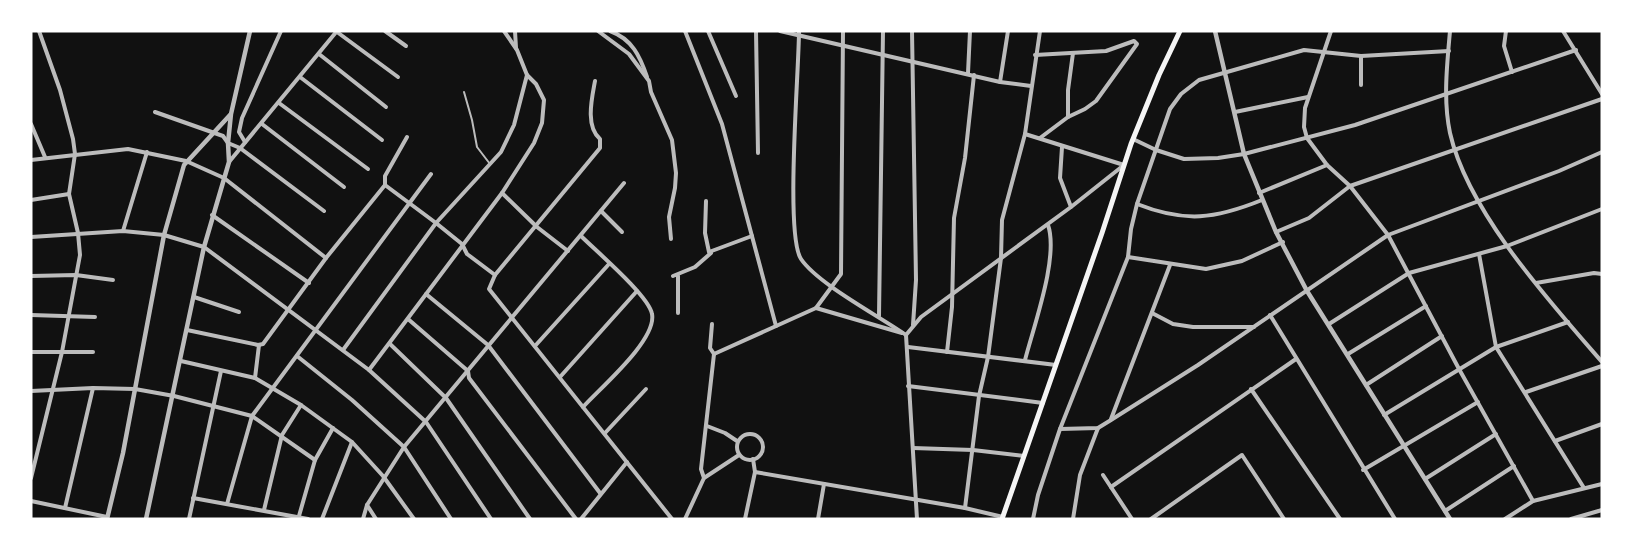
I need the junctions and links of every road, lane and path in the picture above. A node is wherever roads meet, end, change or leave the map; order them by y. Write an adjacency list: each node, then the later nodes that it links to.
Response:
1 (39, 31): 81 (street)
2 (281, 31): 72 (street)
3 (337, 31): 34 (street); 45 (street)
4 (385, 31): 28 (street)
5 (504, 31): 29 (street)
6 (514, 31): 29 (street)
7 (598, 31): 47 (street)
8 (610, 31): 47 (street)
9 (685, 31): 121 (street)
10 (708, 31): 54 (street)
11 (756, 31): 80 (street)
12 (780, 31): 26 (street)
13 (843, 31): 27 (street)
14 (883, 31): 35 (street)
15 (912, 31): 38 (street)
16 (970, 31): 41 (street)
17 (1008, 31): 48 (street)
18 (1040, 31): 36 (street)
19 (1180, 31): 70 (main road)
20 (1215, 31): 39 (street)
21 (1331, 31): 32 (street)
22 (1450, 31): 31 (street)
23 (1506, 31): 40 (street)
24 (1563, 31): 30 (street)
25 (249, 33): 61 (street)
26 (799, 33): 27 (street); 146 (street)
27 (843, 45): 35 (street); 146 (street)
28 (406, 46)
29 (516, 50): 42 (street)
30 (1576, 50): 40 (street); 53 (street)
31 (1449, 51): 37 (street); 52 (street)
32 (1324, 52): 37 (street); 39 (street); 55 (street)
33 (1073, 53): 36 (street); 62 (street); 62 (street)
34 (318, 54): 44 (street); 58 (street)
35 (882, 54): 38 (street); 161 (street)
36 (1036, 55): 50 (street)
37 (1361, 56): 49 (street)
38 (911, 60): 41 (street); 168 (street)
39 (1226, 71): 60 (street); 76 (street)
40 (1512, 72): 52 (street)
41 (968, 73): 43 (street)
42 (527, 75): 87 (street); 97 (street)
43 (974, 75): 48 (street); 150 (street)
44 (300, 77): 57 (street); 71 (street)
45 (398, 78)
46 (595, 81): 113 (street)
47 (649, 81): 123 (street)
48 (1000, 82): 50 (street)
49 (1361, 85)
50 (1030, 86): 66 (street)
51 (464, 92): 87 (lane)
52 (1447, 92): 69 (street); 77 (street)
53 (1602, 94)
54 (736, 96)
55 (1308, 97): 60 (street); 69 (street)
56 (1602, 99): 77 (street)
57 (279, 103): 64 (street); 90 (street)
58 (386, 107)
59 (155, 112): 65 (street)
60 (1235, 112): 82 (street)
61 (231, 114): 65 (street); 73 (street)
62 (1068, 117): 68 (street)
63 (31, 124): 83 (street)
64 (262, 124): 72 (street); 96 (street)
65 (214, 133): 73 (street); 85 (street)
66 (1025, 134): 68 (street); 133 (street)
67 (407, 137): 94 (street)
68 (1040, 138): 74 (street)
69 (1307, 138): 82 (street); 89 (street)
70 (1132, 139): 76 (street); 88 (main road)
71 (382, 140)
72 (245, 142): 75 (street)
73 (228, 143): 75 (street); 86 (street)
74 (1062, 147): 88 (street); 106 (street)
75 (240, 148): 86 (street); 108 (street)
76 (1156, 150): 82 (street); 105 (street)
77 (1454, 150): 95 (street); 103 (street)
78 (147, 152): 81 (street); 85 (street); 114 (street)
79 (1602, 152): 103 (street)
80 (758, 153)
81 (75, 154): 83 (street); 99 (street)
82 (1244, 154): 98 (street)
83 (45, 158): 84 (street)
84 (31, 160)
85 (186, 161): 92 (street); 118 (street)
86 (229, 162): 92 (street)
87 (490, 164): 111 (street)
88 (1124, 164): 106 (street); 194 (main road)
89 (1327, 165): 95 (street); 98 (street)
90 (368, 169)
91 (431, 174): 104 (street)
92 (224, 178): 110 (street); 132 (street)
93 (624, 182): 109 (street)
94 (385, 185): 104 (street); 132 (street)
95 (1350, 186): 116 (street); 119 (street)
96 (344, 187)
97 (502, 193): 113 (street); 125 (street)
98 (1259, 193): 101 (street)
99 (68, 194): 100 (street); 117 (street)
100 (31, 200)
101 (1262, 200): 105 (street); 116 (street)
102 (706, 201): 129 (street)
103 (1479, 201): 119 (street); 126 (street)
104 (410, 204): 111 (street); 171 (street)
105 (1137, 204): 131 (street)
106 (1071, 208): 112 (street)
107 (1602, 209): 126 (street)
108 (324, 211)
109 (601, 211): 115 (street); 120 (street)
110 (212, 215): 127 (street); 144 (street)
111 (436, 223): 125 (street); 181 (street)
112 (1048, 225): 133 (street); 192 (street)
113 (537, 227): 128 (street); 139 (street)
114 (123, 232): 117 (street); 118 (street)
115 (622, 232)
116 (1276, 232): 124 (street)
117 (78, 233): 122 (street); 138 (street)
118 (164, 235): 127 (street); 205 (street)
119 (1388, 235): 136 (street); 147 (street)
120 (581, 236): 128 (street); 134 (street)
121 (752, 236): 129 (street); 169 (street)
122 (31, 237)
123 (671, 239)
124 (1283, 242): 135 (street); 147 (street)
125 (462, 244): 139 (street); 149 (street)
126 (1507, 246): 130 (street); 145 (street)
127 (204, 247): 151 (street); 154 (street)
128 (568, 251): 164 (street)
129 (711, 253): 142 (street)
130 (1479, 254): 136 (street); 180 (street)
131 (1128, 257): 135 (street); 227 (street)
132 (326, 258): 144 (street)
133 (1002, 258): 150 (street); 189 (street)
134 (609, 264): 148 (street); 178 (street)
135 (1170, 265): 157 (street)
136 (1409, 273): 152 (street); 167 (street)
137 (1602, 274): 145 (street)
138 (76, 275): 140 (street); 143 (street); 160 (street)
139 (495, 275): 164 (street)
140 (31, 276)
141 (673, 276): 142 (street)
142 (678, 276): 156 (street)
143 (112, 280)
144 (309, 283): 154 (street)
145 (1536, 283): 165 (street)
146 (831, 286): 153 (street); 161 (street)
147 (1307, 291): 158 (street); 167 (street)
148 (638, 292): 199 (street); 218 (street)
149 (426, 294): 163 (street); 177 (street)
150 (952, 296): 168 (street); 185 (street)
151 (194, 297): 155 (street); 172 (street)
152 (1426, 306): 174 (street); 187 (street)
153 (816, 308): 169 (street); 173 (street)
154 (288, 311): 171 (street); 176 (street)
155 (239, 312)
156 (678, 313)
157 (1152, 313): 170 (street); 221 (street)
158 (1270, 315): 170 (street); 190 (street)
159 (31, 316): 160 (street)
160 (69, 316): 162 (street); 183 (street)
161 (879, 316): 173 (street)
162 (95, 317)
163 (408, 319): 175 (street); 198 (street)
164 (512, 320): 177 (street); 178 (street)
165 (1568, 322): 180 (street); 193 (street)
166 (712, 324): 186 (street)
167 (1329, 324): 187 (street)
168 (913, 325): 173 (street)
169 (776, 326): 186 (street)
170 (1254, 327): 221 (street)
171 (314, 329): 181 (street); 188 (street)
172 (187, 330): 176 (street); 191 (street)
173 (906, 335): 179 (street)
174 (1442, 336): 195 (street); 201 (street)
175 (390, 344): 196 (street); 213 (street)
176 (259, 345): 200 (street)
177 (488, 345): 198 (street); 255 (street)
178 (535, 346): 199 (street)
179 (908, 347): 185 (street); 202 (street)
180 (1496, 347): 195 (street); 210 (street)
181 (343, 350): 196 (street)
182 (31, 352): 183 (street)
183 (62, 352): 184 (street); 207 (street)
184 (93, 352)
185 (947, 352): 189 (street)
186 (714, 354): 224 (street)
187 (1348, 354): 201 (street)
188 (297, 356): 204 (street); 235 (street)
189 (988, 357): 192 (street); 212 (street)
190 (1296, 359): 206 (street); 244 (street)
191 (181, 360): 197 (street); 211 (street)
192 (1025, 360): 194 (street)
193 (1602, 364): 210 (street)
194 (1056, 365): 215 (main road)
195 (1459, 369): 214 (street); 219 (street)
196 (369, 370): 222 (street)
197 (221, 371): 200 (street); 217 (street)
198 (468, 371): 213 (street); 281 (street)
199 (560, 377): 218 (street)
200 (255, 378): 204 (street)
201 (1366, 385): 219 (street)
202 (908, 386): 212 (street); 236 (street)
203 (93, 388): 205 (street); 207 (street); 262 (street)
204 (274, 388): 216 (street); 220 (street)
205 (135, 389): 211 (street); 268 (street)
206 (1251, 389): 253 (street); 293 (street)
207 (53, 390): 209 (street); 248 (street)
208 (646, 390): 228 (street)
209 (31, 391)
210 (1526, 392): 232 (street)
211 (174, 396): 217 (street); 271 (street)
212 (979, 396): 215 (street); 237 (street)
213 (446, 398): 222 (street); 280 (street)
214 (1478, 402): 229 (street); 234 (street)
215 (1043, 403): 239 (main road)
216 (301, 405): 225 (street); 230 (street)
217 (215, 407): 220 (street); 256 (street)
218 (583, 407): 228 (street)
219 (1384, 415): 234 (street)
220 (252, 416): 230 (street); 260 (street)
221 (1111, 420): 226 (street)
222 (426, 422): 235 (street); 279 (street)
223 (1602, 424): 232 (street)
224 (707, 426): 231 (street); 249 (street)
225 (333, 428): 233 (street); 241 (street)
226 (1098, 428): 227 (street); 289 (street)
227 (1060, 429): 288 (street)
228 (605, 433): 242 (street)
229 (1496, 434): 243 (street); 250 (street)
230 (282, 435): 241 (street); 264 (street)
231 (738, 441): 238 (street); 240 (street)
232 (1555, 441): 254 (street)
233 (352, 442): 247 (street); 274 (street)
234 (1404, 446): 244 (street); 250 (street)
235 (404, 447): 247 (street); 278 (street)
236 (913, 448): 237 (street); 257 (street)
237 (973, 450): 239 (street); 263 (street)
238 (740, 455): 240 (street); 249 (street)
239 (1024, 456): 269 (main road)
240 (754, 459): 245 (street)
241 (315, 460): 267 (street)
242 (627, 462): 255 (street); 283 (street)
243 (1514, 466): 259 (street); 266 (street)
244 (1363, 470): 294 (street)
245 (755, 472): 251 (street); 285 (street)
246 (1103, 475): 253 (street)
247 (384, 476): 261 (street); 277 (street)
248 (31, 478)
249 (704, 478): 284 (street)
250 (1425, 479): 266 (street)
251 (824, 484): 257 (street); 286 (street)
252 (1602, 484): 254 (street)
253 (1111, 487): 290 (street)
254 (1584, 488): 259 (street)
255 (600, 493): 282 (street)
256 (193, 498): 260 (street); 272 (street)
257 (916, 500): 263 (street); 287 (street)
258 (31, 501): 262 (street)
259 (1533, 501): 296 (street)
260 (227, 504): 264 (street)
261 (367, 505): 275 (street); 276 (street)
262 (65, 508): 268 (street)
263 (965, 508): 269 (street)
264 (264, 510): 267 (street)
265 (1602, 510): 270 (street)
266 (1445, 511): 295 (street)
267 (299, 516): 273 (street)
268 (107, 518)
269 (1003, 518)
270 (1574, 518)
271 (146, 519)
272 (189, 519)
273 (308, 519)
274 (322, 519)
275 (363, 519)
276 (376, 519)
277 (414, 519)
278 (451, 519)
279 (491, 519)
280 (530, 519)
281 (576, 519)
282 (581, 519)
283 (672, 519)
284 (685, 519)
285 (745, 519)
286 (818, 519)
287 (917, 519)
288 (1033, 519)
289 (1073, 519)
290 (1132, 519)
291 (1151, 519): 292 (street)
292 (1284, 519)
293 (1340, 519)
294 (1395, 519)
295 (1450, 519)
296 (1505, 519)

